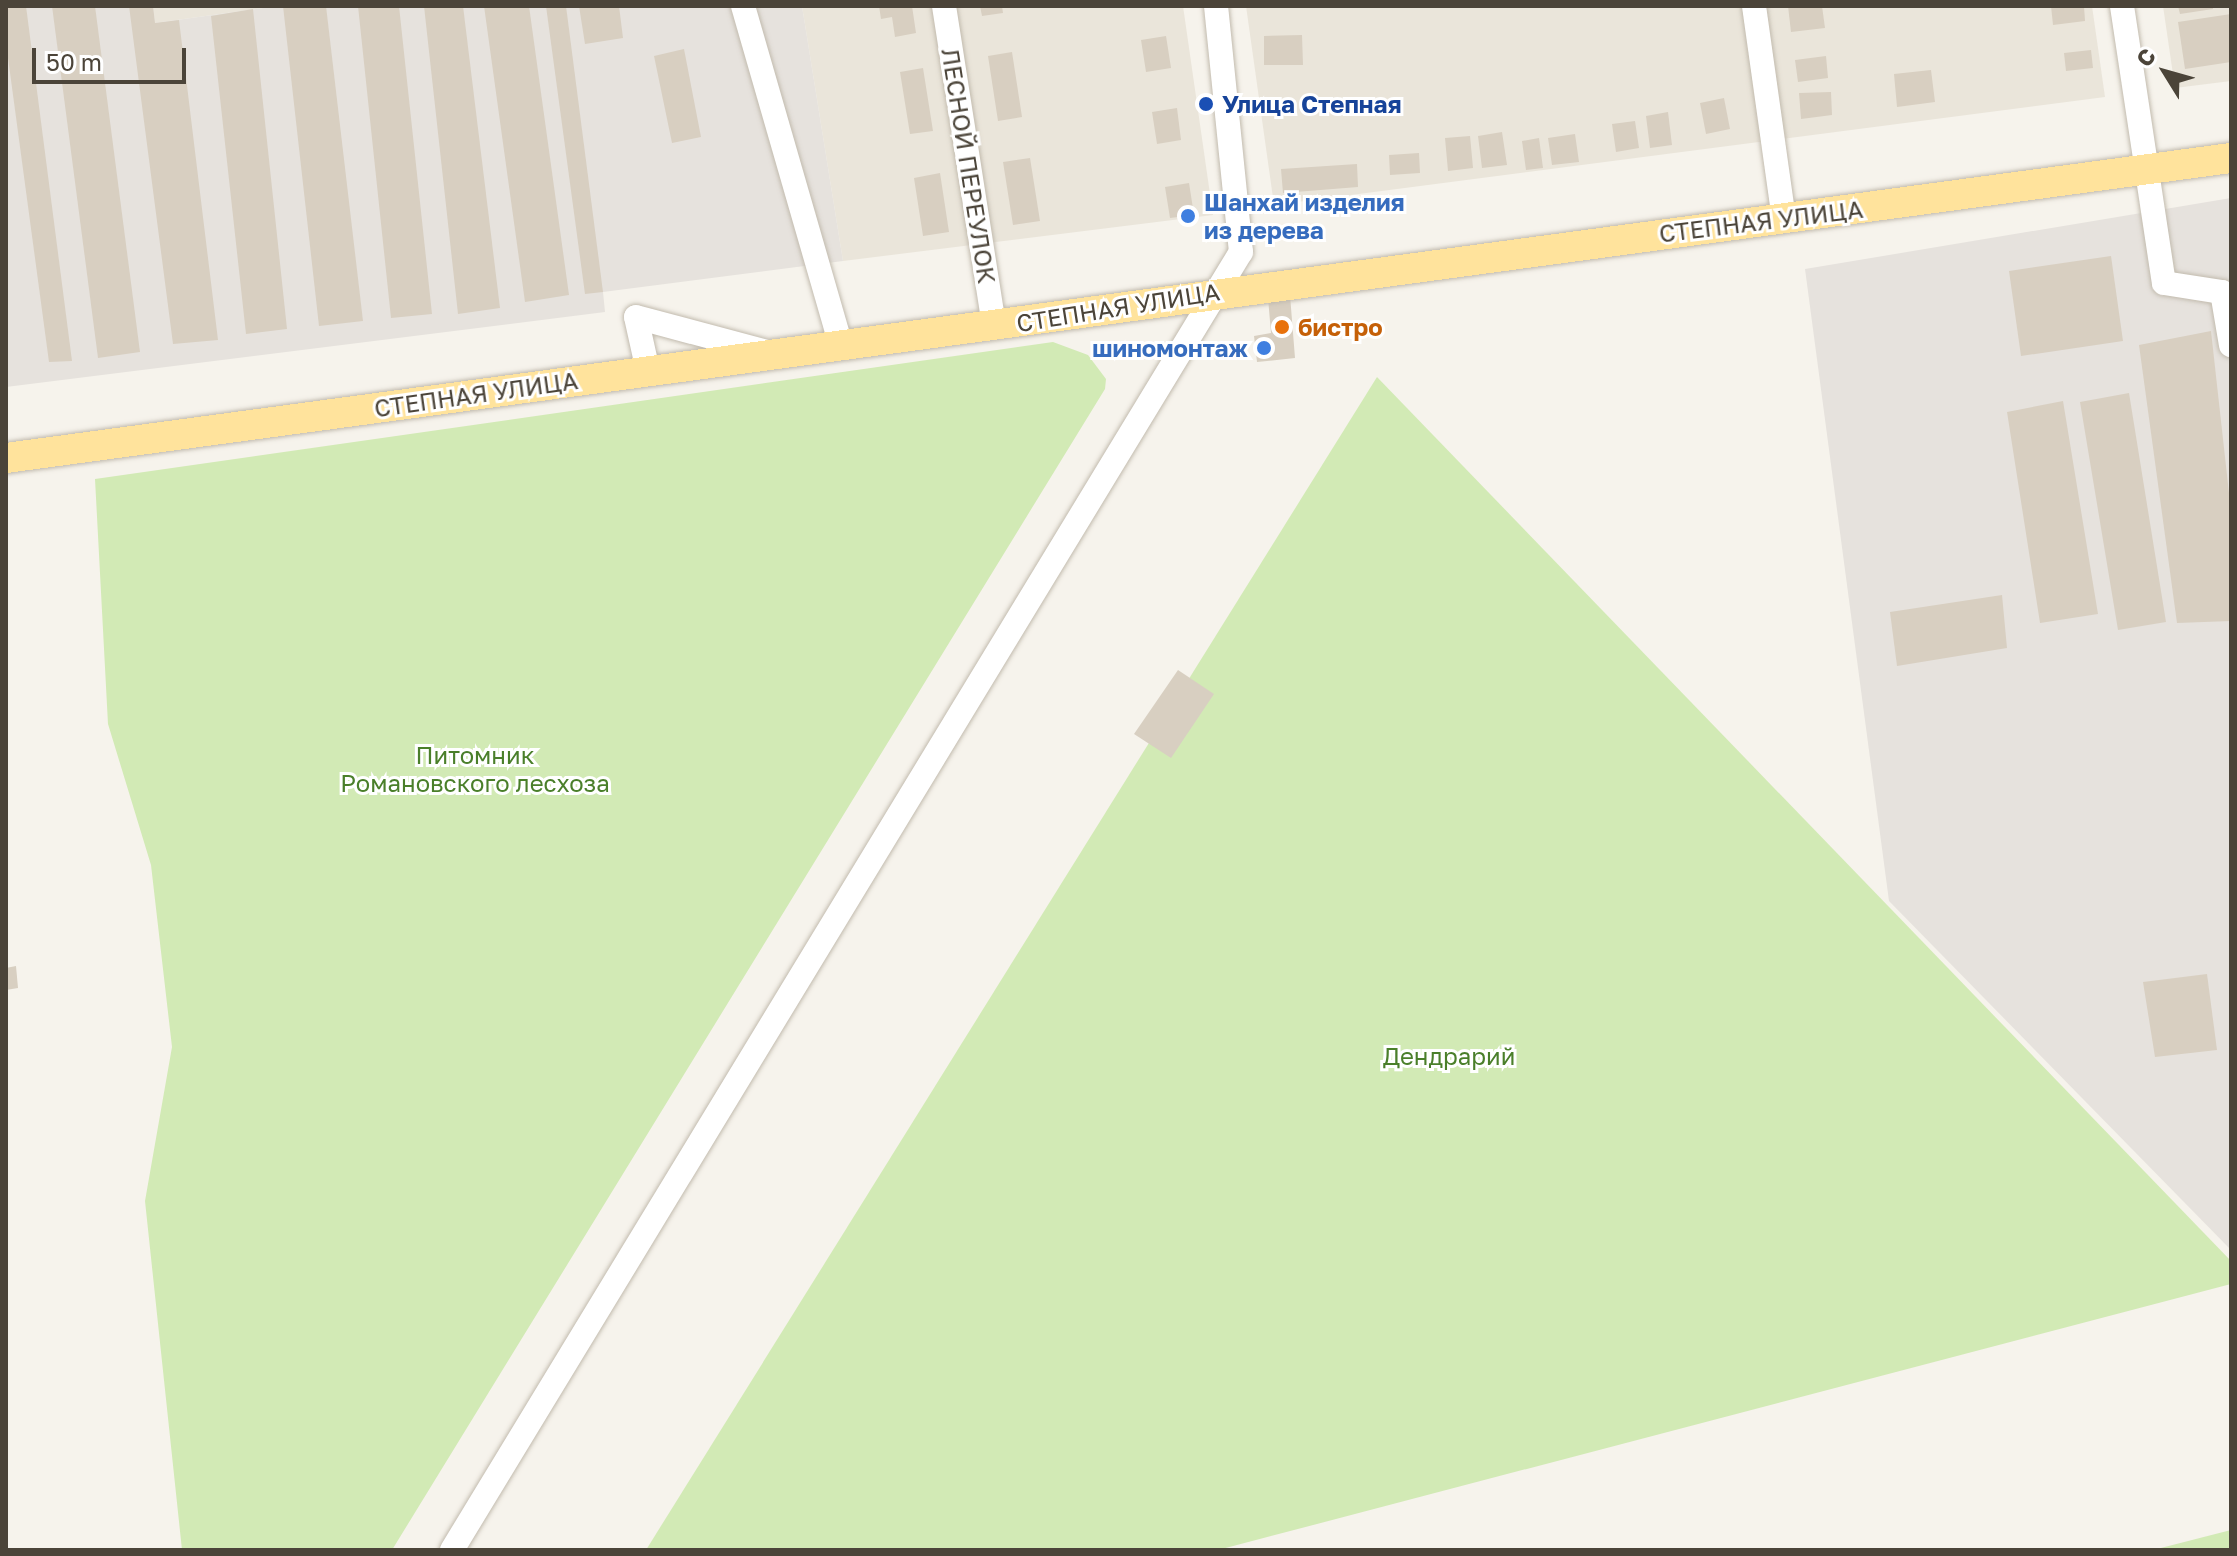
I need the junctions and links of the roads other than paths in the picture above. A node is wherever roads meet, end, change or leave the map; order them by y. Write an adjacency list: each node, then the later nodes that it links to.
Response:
1 (743, 6): 12 (street)
2 (944, 6): 10 (street, ЛЕСНОЙ ПЕРЕУЛОК)
3 (1216, 6): 9 (street)
4 (1754, 6): 8 (street)
5 (2122, 6): 7 (street)
6 (2231, 158): 7 (main road, СТЕПНАЯ УЛИЦА)
7 (2145, 170): 8 (main road, СТЕПНАЯ УЛИЦА); 11 (street)
8 (1784, 219): 9 (main road, СТЕПНАЯ УЛИЦА)
9 (1218, 292): 10 (main road, СТЕПНАЯ УЛИЦА); 16 (street)
10 (994, 326): 12 (main road, СТЕПНАЯ УЛИЦА)
11 (2231, 345)
12 (841, 346): 13 (main road, СТЕПНАЯ УЛИЦА)
13 (777, 355): 14 (main road, СТЕПНАЯ УЛИЦА); 14 (street)
14 (648, 371): 15 (main road, СТЕПНАЯ УЛИЦА)
15 (6, 458)
16 (452, 1550)

